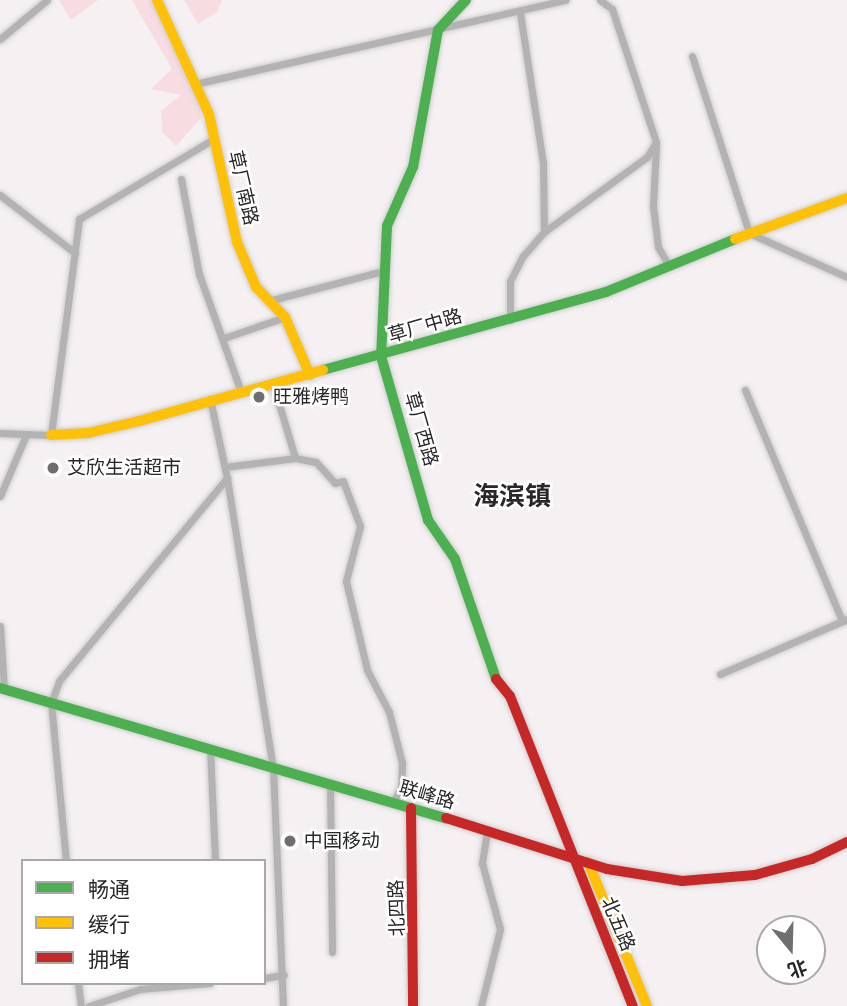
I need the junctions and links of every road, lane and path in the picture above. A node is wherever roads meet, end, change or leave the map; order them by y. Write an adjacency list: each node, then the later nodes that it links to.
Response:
1 (47, 0): 8 (street)
2 (157, 0): 10 (main road, 草厂南路)
3 (466, 0): 7 (main road)
4 (566, 0): 6 (street)
5 (600, 0): 12 (street)
6 (520, 13): 7 (street); 16 (street)
7 (438, 30): 10 (street); 20 (main road, 草厂西路)
8 (0, 39)
9 (692, 56): 17 (street)
10 (195, 84): 11 (main road, 草厂南路)
11 (214, 139): 18 (street); 22 (main road, 草厂南路)
12 (656, 142): 16 (street); 19 (street)
13 (181, 179): 25 (street)
14 (0, 195): 18 (street)
15 (847, 198): 17 (main road, 草厂中路)
16 (544, 232): 24 (street)
17 (749, 233): 19 (main road, 草厂中路); 21 (street)
18 (75, 253): 34 (street)
19 (668, 264): 24 (main road, 草厂中路)
20 (382, 271): 22 (street); 26 (main road, 草厂西路)
21 (847, 277)
22 (265, 302): 23 (main road, 草厂南路)
23 (285, 317): 25 (street); 27 (main road, 草厂南路)
24 (510, 320): 26 (main road, 草厂中路)
25 (224, 338): 30 (street)
26 (381, 356): 27 (main road, 草厂中路); 51 (main road, 草厂西路)
27 (310, 375): 28 (main road, 草厂中路)
28 (273, 384): 30 (main road, 草厂中路); 35 (street)
29 (745, 390): 39 (street)
30 (241, 392): 31 (main road, 草厂中路)
31 (209, 398): 34 (main road, 草厂中路); 36 (street)
32 (0, 433): 33 (street, 草厂中路)
33 (26, 435): 34 (street, 草厂中路); 38 (street)
34 (51, 435)
35 (295, 458): 36 (street); 47 (street)
36 (225, 467): 37 (street)
37 (227, 478): 43 (street); 45 (street)
38 (0, 496)
39 (845, 620): 41 (street)
40 (0, 626): 42 (street)
41 (720, 674)
42 (2, 688): 43 (main road, 联峰路)
43 (51, 703): 44 (main road, 联峰路); 52 (street)
44 (210, 749): 45 (main road, 联峰路); 53 (street)
45 (273, 768): 46 (main road, 联峰路); 56 (street)
46 (330, 785): 47 (main road, 联峰路); 55 (street)
47 (393, 803): 48 (main road, 联峰路)
48 (411, 808): 49 (main road, 联峰路); 63 (main road, 北四路)
49 (487, 831): 51 (main road, 联峰路); 64 (street)
50 (847, 842): 54 (main road, 联峰路)
51 (572, 855): 54 (main road, 联峰路); 65 (main road, 北五路)
52 (66, 859)
53 (215, 859)
54 (588, 862): 66 (main road, 北五路)
55 (332, 952)
56 (284, 975): 57 (street); 62 (street)
57 (266, 978)
58 (78, 985): 60 (street)
59 (187, 985): 61 (street)
60 (81, 1006)
61 (89, 1006)
62 (283, 1006)
63 (413, 1006)
64 (481, 1006)
65 (633, 1006)
66 (647, 1006)

